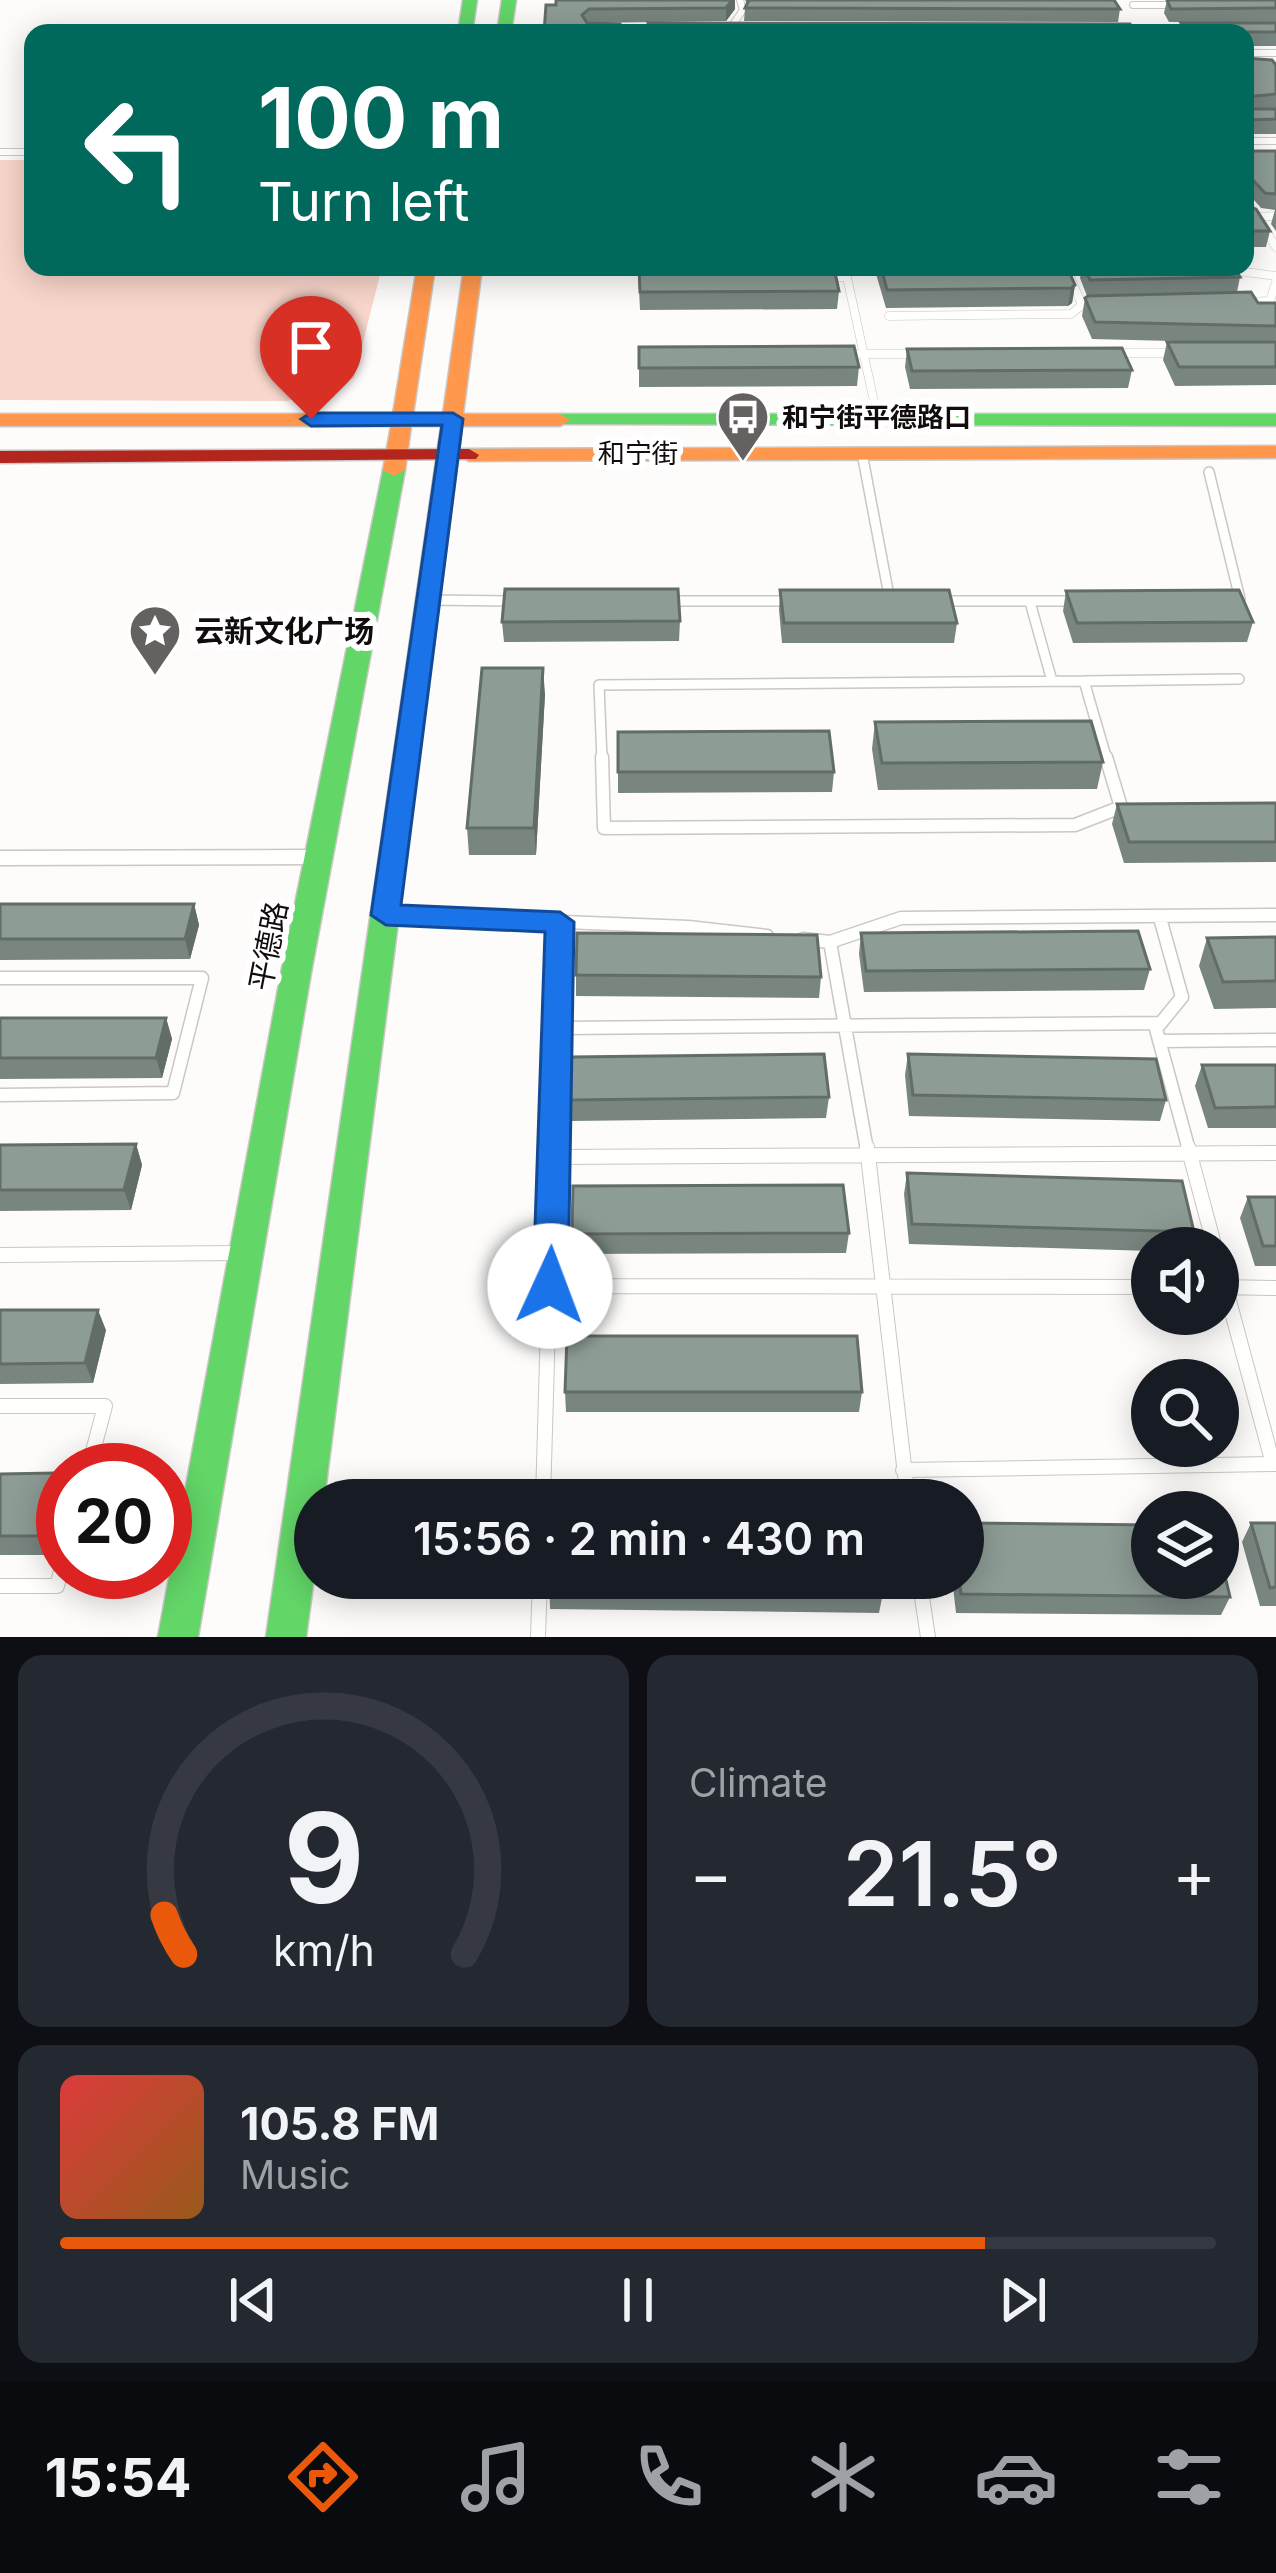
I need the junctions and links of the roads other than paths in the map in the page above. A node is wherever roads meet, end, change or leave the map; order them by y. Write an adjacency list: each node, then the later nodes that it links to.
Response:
1 (1131, 3): 2 (lane)
2 (1181, 5)
3 (1254, 213): 4 (lane)
4 (1256, 216): 5 (lane); 6 (lane)
5 (1276, 216)
6 (1276, 247)
7 (424, 276): 21 (main road, 平德路)
8 (472, 276): 22 (main road)
9 (1070, 276): 14 (lane)
10 (801, 277): 20 (lane)
11 (1276, 279): 12 (lane)
12 (1223, 302)
13 (1106, 304): 14 (lane)
14 (1082, 305): 15 (lane)
15 (889, 316)
16 (932, 353): 20 (lane)
17 (1093, 353): 18 (lane)
18 (1184, 353)
19 (840, 354): 20 (lane)
20 (864, 354): 24 (lane)
21 (400, 419): 22 (main road, 和宁街); 23 (main road, 和宁街); 28 (main road, 平德路)
22 (453, 419): 24 (main road, 和宁街); 29 (main road)
23 (0, 420)
24 (878, 420): 25 (main road, 和宁街)
25 (1276, 420)
26 (1276, 452): 27 (main road, 和宁街)
27 (862, 453): 29 (main road, 和宁街); 38 (lane)
28 (397, 454): 29 (main road, 和宁街); 30 (main road, 和宁街); 46 (main road, 平德路)
29 (449, 454): 33 (main road)
30 (0, 458)
31 (1209, 472): 32 (lane)
32 (1216, 599)
33 (429, 601): 34 (lane); 48 (main road)
34 (521, 601)
35 (659, 601): 36 (lane)
36 (798, 601)
37 (867, 601): 38 (lane)
38 (890, 601): 39 (lane)
39 (914, 601)
40 (937, 601): 42 (lane)
41 (1100, 601): 42 (lane)
42 (1030, 602): 45 (lane)
43 (1239, 679): 44 (lane)
44 (1084, 680): 45 (lane); 45 (lane)
45 (1052, 681)
46 (318, 857): 47 (street); 65 (main road, 平德路)
47 (0, 858)
48 (386, 915): 51 (lane); 84 (main road)
49 (1276, 916): 50 (lane)
50 (1160, 918): 52 (lane); 54 (lane)
51 (560, 922): 52 (lane); 55 (lane)
52 (830, 942): 56 (lane)
53 (0, 978): 59 (lane)
54 (1161, 1023): 56 (lane); 58 (lane)
55 (560, 1028): 56 (lane); 63 (lane)
56 (844, 1029): 62 (lane)
57 (1276, 1040): 58 (lane)
58 (1160, 1041): 60 (lane)
59 (0, 1095)
60 (1189, 1153): 61 (lane); 62 (lane); 64 (lane)
61 (1276, 1154)
62 (868, 1155): 63 (lane); 68 (lane)
63 (554, 1157): 67 (lane)
64 (1209, 1227)
65 (246, 1253): 66 (lane); 83 (main road, 平德路)
66 (0, 1255)
67 (550, 1286): 68 (lane); 77 (lane)
68 (883, 1286): 69 (lane); 76 (lane)
69 (1131, 1287)
70 (1239, 1287): 71 (lane)
71 (1276, 1288)
72 (1236, 1335): 75 (lane)
73 (0, 1406): 74 (lane)
74 (95, 1443)
75 (1274, 1464): 76 (lane)
76 (903, 1470): 78 (lane)
77 (544, 1479)
78 (904, 1479)
79 (0, 1586): 80 (lane)
80 (36, 1586)
81 (539, 1599): 85 (lane)
82 (922, 1599): 86 (lane)
83 (178, 1637)
84 (286, 1637)
85 (538, 1637)
86 (928, 1637)

